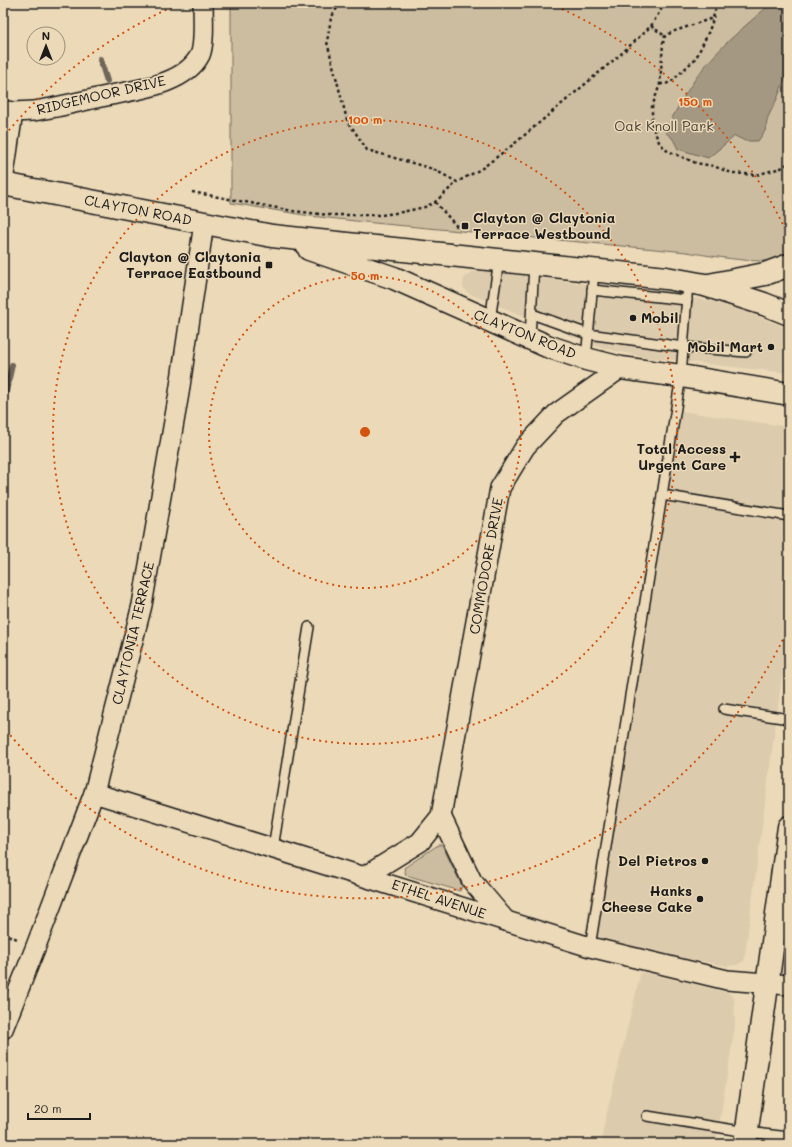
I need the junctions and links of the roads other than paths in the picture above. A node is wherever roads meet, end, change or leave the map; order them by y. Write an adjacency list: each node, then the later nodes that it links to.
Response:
1 (203, 3): 2 (street, RIDGEMOOR DRIVE)
2 (8, 111): 3 (street)
3 (3, 183): 4 (main road, CLAYTON ROAD)
4 (204, 223): 5 (main road, CLAYTON ROAD); 27 (street, CLAYTONIA TERRACE)
5 (272, 236): 6 (main road, CLAYTON ROAD); 13 (main road, CLAYTON ROAD)
6 (499, 260): 7 (main road, CLAYTON ROAD); 13 (lane)
7 (534, 264): 9 (main road, CLAYTON ROAD); 11 (lane)
8 (789, 265): 10 (main road)
9 (593, 280): 10 (main road, CLAYTON ROAD); 14 (lane)
10 (693, 289): 12 (main road, CLAYTON ROAD); 16 (lane)
11 (532, 314): 14 (lane); 15 (lane)
12 (789, 314)
13 (490, 321): 15 (main road, CLAYTON ROAD)
14 (588, 334): 16 (lane); 18 (lane)
15 (530, 338): 18 (main road, CLAYTON ROAD)
16 (684, 347): 17 (lane); 20 (lane)
17 (746, 352)
18 (586, 359): 19 (main road, CLAYTON ROAD)
19 (622, 368): 20 (main road, CLAYTON ROAD); 28 (street, COMMODORE DRIVE)
20 (681, 376): 21 (main road, CLAYTON ROAD); 22 (lane)
21 (789, 394)
22 (662, 495): 23 (lane); 33 (lane)
23 (787, 516)
24 (309, 627): 30 (lane)
25 (724, 709): 26 (lane)
26 (789, 719)
27 (94, 793): 30 (street, ETHEL AVENUE); 36 (street, CLAYTONIA TERRACE)
28 (441, 816): 31 (street, COMMODORE DRIVE); 32 (street)
29 (789, 828): 34 (main road)
30 (273, 848): 31 (street, ETHEL AVENUE)
31 (365, 876): 32 (street, ETHEL AVENUE)
32 (506, 921): 33 (street, ETHEL AVENUE)
33 (590, 947): 34 (street, ETHEL AVENUE)
34 (768, 984): 35 (street, ETHEL AVENUE); 39 (main road)
35 (789, 985)
36 (3, 1028)
37 (647, 1116): 39 (lane)
38 (789, 1137): 39 (lane)
39 (746, 1138)

